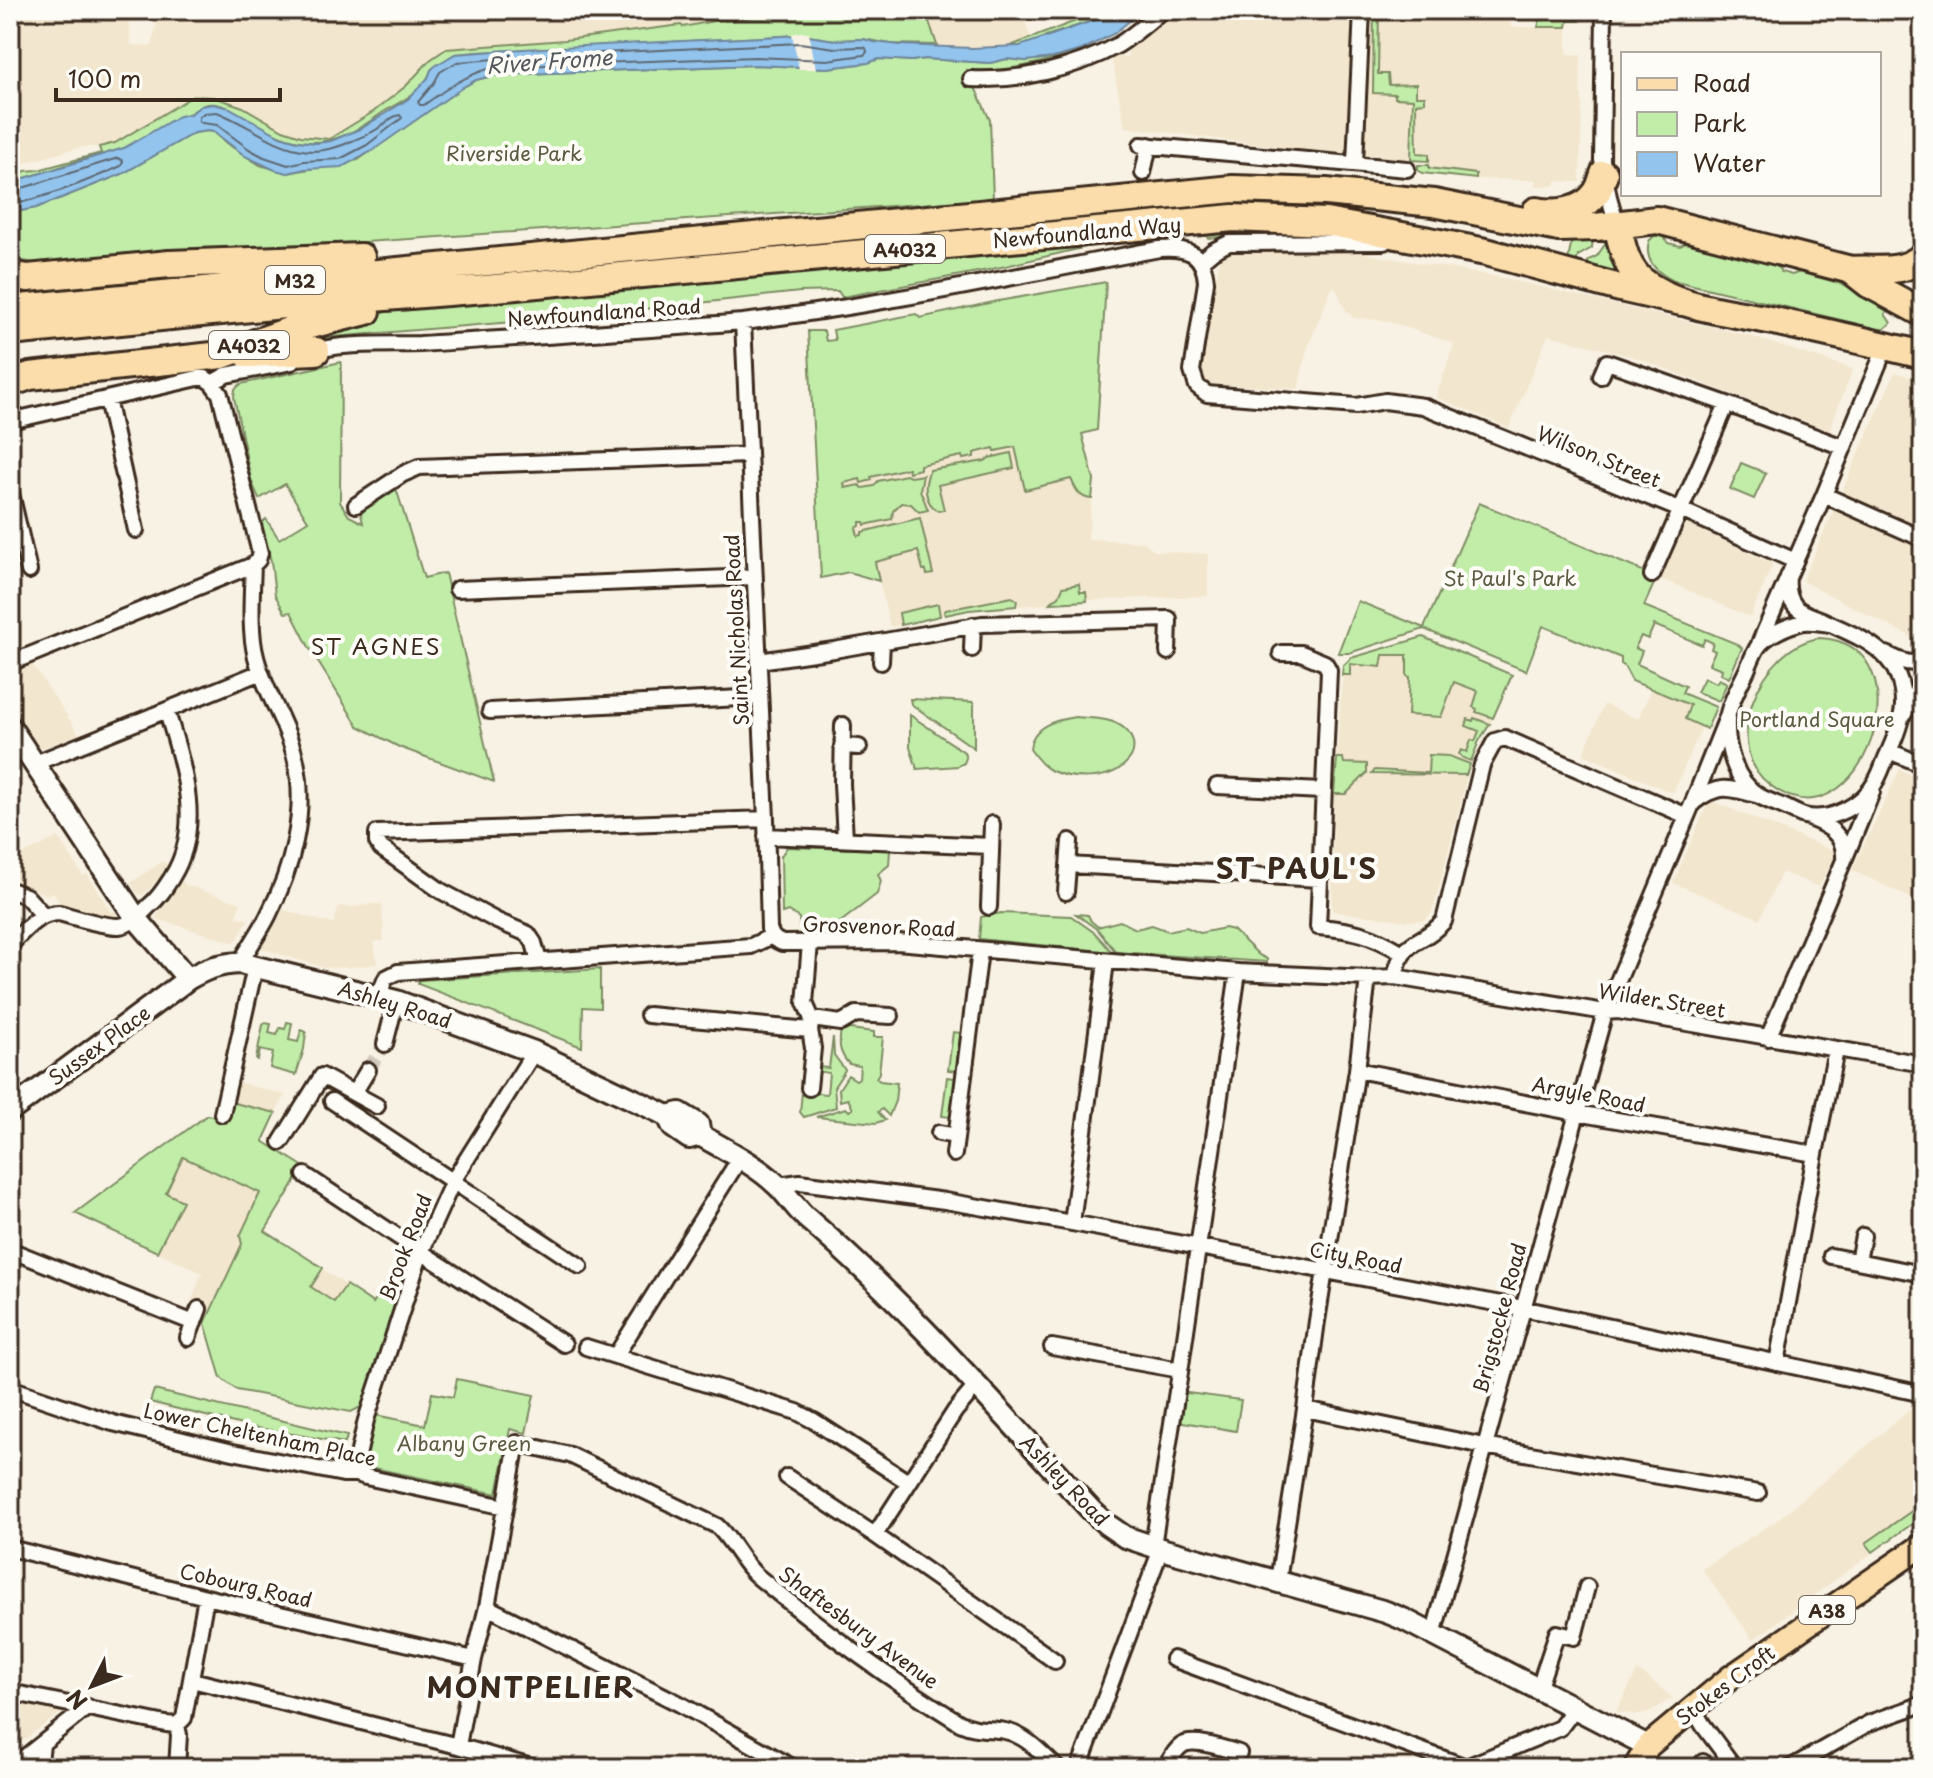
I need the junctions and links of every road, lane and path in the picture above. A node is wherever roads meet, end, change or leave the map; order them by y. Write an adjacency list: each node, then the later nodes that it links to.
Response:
1 (1163, 10): 4 (street)
2 (1362, 10): 5 (street)
3 (1604, 10): 8 (street)
4 (971, 79)
5 (1355, 163): 6 (street); 7 (street)
6 (1407, 169)
7 (1143, 173)
8 (1604, 174): 9 (highway); 10 (street)
9 (1434, 203): 10 (highway, Newfoundland Way / A4032); 12 (highway, Newfoundland Way / A4032)
10 (1617, 225): 15 (highway, Newfoundland Way); 18 (highway)
11 (1424, 240): 14 (street); 17 (highway, Newfoundland Way / A4032); 18 (highway, Newfoundland Way / A4032)
12 (579, 253): 16 (highway, A4032); 19 (highway, M32)
13 (1923, 256): 15 (highway)
14 (1201, 261): 21 (street, Newfoundland Road); 38 (street, Wilson Street)
15 (1851, 270): 20 (highway)
16 (10, 275)
17 (485, 289): 22 (highway, M32); 25 (highway, A4032)
18 (1682, 302): 23 (highway)
19 (10, 309)
20 (1922, 310): 23 (highway)
21 (743, 322): 24 (street, Newfoundland Road); 34 (street, Saint Nicholas Road)
22 (10, 332)
23 (1886, 346): 26 (highway); 33 (street)
24 (316, 351): 25 (highway); 29 (street, Newfoundland Road)
25 (222, 355): 28 (highway, A4032)
26 (1923, 355)
27 (1601, 376): 31 (street)
28 (10, 383)
29 (212, 383): 30 (street, Newfoundland Road); 41 (street)
30 (107, 399): 32 (street, Newfoundland Road); 39 (street)
31 (1727, 404): 33 (street); 38 (street)
32 (10, 421)
33 (1843, 447): 36 (street)
34 (748, 455): 37 (street); 45 (street, Saint Nicholas Road)
35 (10, 489): 43 (street)
36 (1824, 495): 40 (street); 42 (street)
37 (356, 505)
38 (1681, 510): 42 (street, Wilson Street); 44 (street)
39 (136, 530)
40 (1923, 539)
41 (256, 559): 59 (street); 60 (street)
42 (1795, 561): 46 (street)
43 (29, 571)
44 (1652, 575)
45 (754, 577): 47 (street); 56 (street, Saint Nicholas Road)
46 (1788, 577): 48 (street); 51 (street)
47 (457, 589)
48 (1829, 624): 51 (street); 54 (street)
49 (973, 625): 50 (street); 52 (street); 53 (street)
50 (882, 642): 56 (street); 58 (street)
51 (1758, 646): 65 (street)
52 (972, 649)
53 (1168, 652)
54 (1882, 652): 57 (street); 66 (street)
55 (1281, 653): 76 (street)
56 (759, 661): 62 (street, Saint Nicholas Road)
57 (1923, 661)
58 (881, 662)
59 (10, 663)
60 (261, 672): 64 (street); 101 (street)
61 (1923, 679): 66 (street)
62 (760, 697): 63 (street); 80 (street, Saint Nicholas Road)
63 (490, 711)
64 (167, 712): 72 (street); 93 (street)
65 (1727, 717): 77 (street); 78 (street)
66 (1900, 721): 71 (street)
67 (843, 725): 69 (street)
68 (10, 727): 72 (main road)
69 (842, 746): 70 (street); 83 (street)
70 (859, 747)
71 (1889, 751): 73 (street); 74 (street)
72 (33, 764): 93 (main road)
73 (1923, 765)
74 (1876, 782): 79 (street); 86 (street)
75 (1217, 786): 76 (street)
76 (1322, 791): 88 (street)
77 (1758, 796): 78 (street); 79 (street)
78 (1690, 809): 98 (street); 107 (street, Brigstocke Road)
79 (1806, 817): 86 (street)
80 (766, 819): 82 (street, Saint Nicholas Road); 99 (street)
81 (992, 824): 85 (street)
82 (766, 836): 83 (street); 94 (street, Saint Nicholas Road)
83 (845, 839): 85 (street)
84 (1070, 841): 87 (street)
85 (991, 846): 91 (street)
86 (1844, 862): 111 (street)
87 (1068, 865): 88 (street); 90 (street)
88 (1320, 879): 98 (street)
89 (10, 890): 92 (street)
90 (1066, 892)
91 (989, 907)
92 (44, 916): 93 (street); 96 (street)
93 (136, 918): 105 (main road)
94 (772, 936): 95 (street, Grosvenor Road); 99 (street, Grosvenor Road)
95 (810, 943): 97 (street, Grosvenor Road); 110 (street)
96 (10, 945)
97 (980, 951): 100 (street, Grosvenor Road); 126 (street)
98 (1403, 953): 103 (street)
99 (539, 961): 106 (street, Grosvenor Road)
100 (1106, 962): 102 (street, Grosvenor Road); 134 (street)
101 (247, 965): 105 (main road, Ashley Road); 106 (main road, Ashley Road); 124 (street)
102 (1238, 972): 104 (street, Grosvenor Road); 136 (street)
103 (1395, 977): 104 (street, Grosvenor Road); 107 (street, Wilder Street)
104 (1368, 978): 117 (street)
105 (188, 979): 122 (main road, Sussex Place)
106 (387, 998): 112 (street); 114 (main road, Ashley Road)
107 (1605, 1012): 111 (street, Wilder Street); 123 (street, Brigstocke Road)
108 (648, 1015): 110 (street)
109 (891, 1016): 110 (street)
110 (811, 1024): 118 (street)
111 (1768, 1038): 113 (street, Wilder Street)
112 (385, 1044)
113 (1836, 1050): 115 (street, Wilder Street); 129 (street)
114 (534, 1052): 130 (main road, Ashley Road); 132 (street, Brook Road)
115 (1923, 1064)
116 (368, 1070): 119 (street)
117 (1357, 1070): 123 (street, Argyle Road); 142 (street)
118 (809, 1088)
119 (354, 1093): 121 (street); 127 (street)
120 (332, 1101): 132 (street)
121 (377, 1106)
122 (10, 1111)
123 (1576, 1113): 129 (street, Argyle Road); 144 (street, Brigstocke Road)
124 (222, 1114)
125 (939, 1133): 126 (street)
126 (956, 1136): 128 (street)
127 (281, 1142)
128 (954, 1154)
129 (1815, 1154): 150 (street)
130 (740, 1158): 133 (main road, Ashley Road); 149 (street)
131 (305, 1175): 138 (street)
132 (453, 1181): 138 (street, Brook Road); 141 (street)
133 (778, 1185): 134 (street, City Road); 152 (main road, Ashley Road)
134 (1072, 1223): 136 (street, City Road)
135 (1863, 1236): 140 (street)
136 (1199, 1247): 142 (street, City Road); 151 (street)
137 (10, 1250): 145 (street)
138 (421, 1252): 146 (street); 157 (street, Brook Road)
139 (1831, 1256): 140 (street)
140 (1858, 1261): 143 (street)
141 (580, 1266)
142 (1325, 1272): 144 (street, City Road); 155 (street)
143 (1923, 1274)
144 (1522, 1308): 150 (street, City Road); 156 (street, Brigstocke Road)
145 (194, 1323)
146 (564, 1344)
147 (586, 1347): 149 (street)
148 (1052, 1347): 151 (street)
149 (616, 1355): 159 (street)
150 (1777, 1363): 154 (street, City Road)
151 (1180, 1370): 165 (street)
152 (976, 1386): 159 (street); 165 (main road, Ashley Road)
153 (10, 1388): 157 (street, Lower Cheltenham Place)
154 (1923, 1394)
155 (1305, 1409): 156 (street); 166 (street)
156 (1484, 1446): 160 (street); 170 (street, Brigstocke Road)
157 (357, 1474): 161 (street, Lower Cheltenham Place)
158 (787, 1477): 162 (street)
159 (908, 1482): 162 (street)
160 (1758, 1493)
161 (505, 1507): 169 (street); 191 (street, Shaftesbury Avenue)
162 (875, 1535): 173 (street)
163 (1923, 1545): 179 (main road, Stokes Croft / A38)
164 (10, 1548): 168 (street, Cobourg Road)
165 (1157, 1548): 166 (main road, Ashley Road); 192 (street)
166 (1278, 1581): 170 (main road, Ashley Road)
167 (1587, 1587): 175 (street)
168 (206, 1597): 171 (street, Cobourg Road); 174 (street)
169 (487, 1607): 171 (street); 190 (street)
170 (1433, 1635): 175 (main road, Ashley Road)
171 (474, 1659): 183 (street)
172 (1173, 1659): 194 (street)
173 (1055, 1661)
174 (192, 1680): 181 (street); 183 (street)
175 (1538, 1690): 180 (main road, Ashley Road)
176 (10, 1692): 178 (street)
177 (1922, 1704): 197 (street)
178 (88, 1707): 181 (street); 182 (street)
179 (1693, 1708): 184 (main road, Stokes Croft / A38); 196 (street)
180 (1574, 1709): 184 (main road, Ashley Road); 194 (street)
181 (177, 1725): 188 (street)
182 (42, 1745): 186 (street); 187 (street)
183 (458, 1746): 189 (street)
184 (1648, 1746): 195 (main road, A38)
185 (1239, 1753): 193 (street)
186 (11, 1768)
187 (39, 1768)
188 (177, 1768)
189 (535, 1768)
190 (794, 1768)
191 (1057, 1768)
192 (1079, 1768)
193 (1165, 1768)
194 (1465, 1768)
195 (1635, 1768)
196 (1735, 1768)
197 (1790, 1768)

